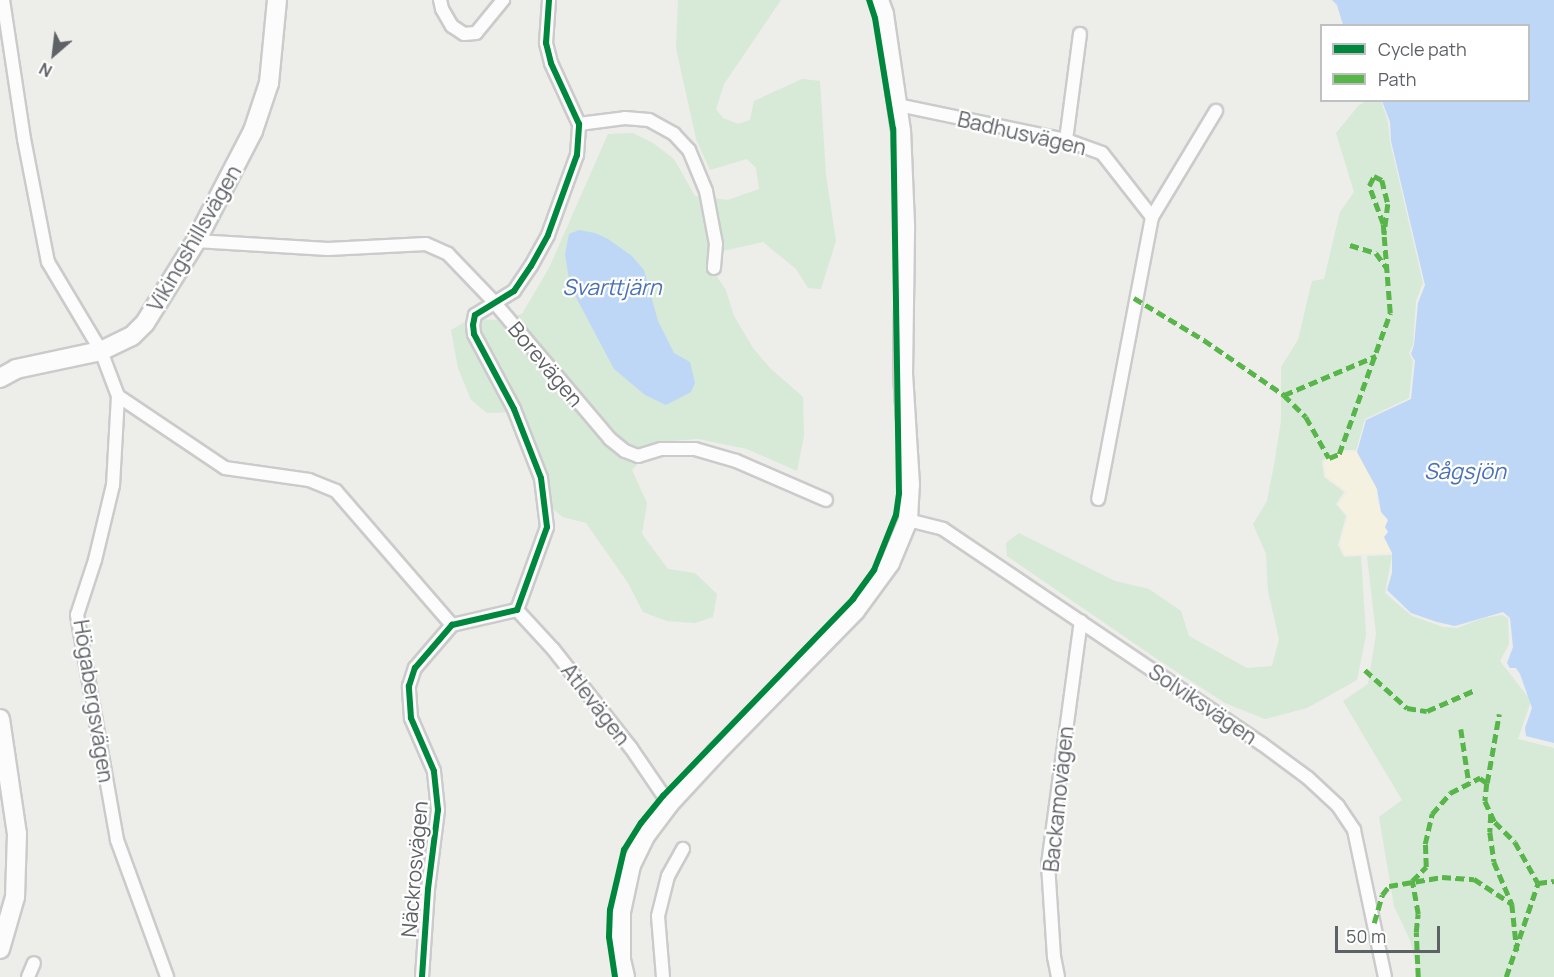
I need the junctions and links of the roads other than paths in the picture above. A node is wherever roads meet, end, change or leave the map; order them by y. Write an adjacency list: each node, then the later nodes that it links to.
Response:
1 (3, 0): 16 (street, Högabergsvägen)
2 (277, 0): 13 (street, Vikingshillsvägen)
3 (440, 0): 4 (street)
4 (503, 0)
5 (549, 0): 10 (street)
6 (879, 0): 8 (street)
7 (1080, 34): 11 (street)
8 (898, 105): 11 (street, Badhusvägen); 21 (street)
9 (1216, 111): 12 (street)
10 (579, 124): 14 (street); 15 (street)
11 (1066, 140): 12 (street, Badhusvägen)
12 (1152, 217): 19 (street)
13 (196, 241): 15 (street, Borevägen); 16 (street, Vikingshillsvägen)
14 (714, 268)
15 (494, 303): 20 (street, Borevägen); 22 (street)
16 (101, 351): 17 (street, Vikingshillsvägen); 18 (street, Högabergsvägen)
17 (0, 378)
18 (118, 396): 24 (street); 31 (street, Högabergsvägen)
19 (1098, 499)
20 (826, 500)
21 (908, 520): 23 (street, Solviksvägen); 26 (street)
22 (517, 610): 24 (street); 26 (street, Atlevägen)
23 (1081, 621): 35 (street, Backamovägen); 36 (street, Solviksvägen)
24 (452, 625): 32 (street, Näckrosvägen)
25 (0, 719): 28 (street)
26 (669, 804): 33 (street)
27 (683, 849): 34 (street)
28 (0, 949)
29 (34, 963): 30 (street)
30 (28, 977)
31 (168, 977)
32 (422, 977)
33 (625, 977)
34 (663, 977)
35 (1058, 977)
36 (1385, 977)

